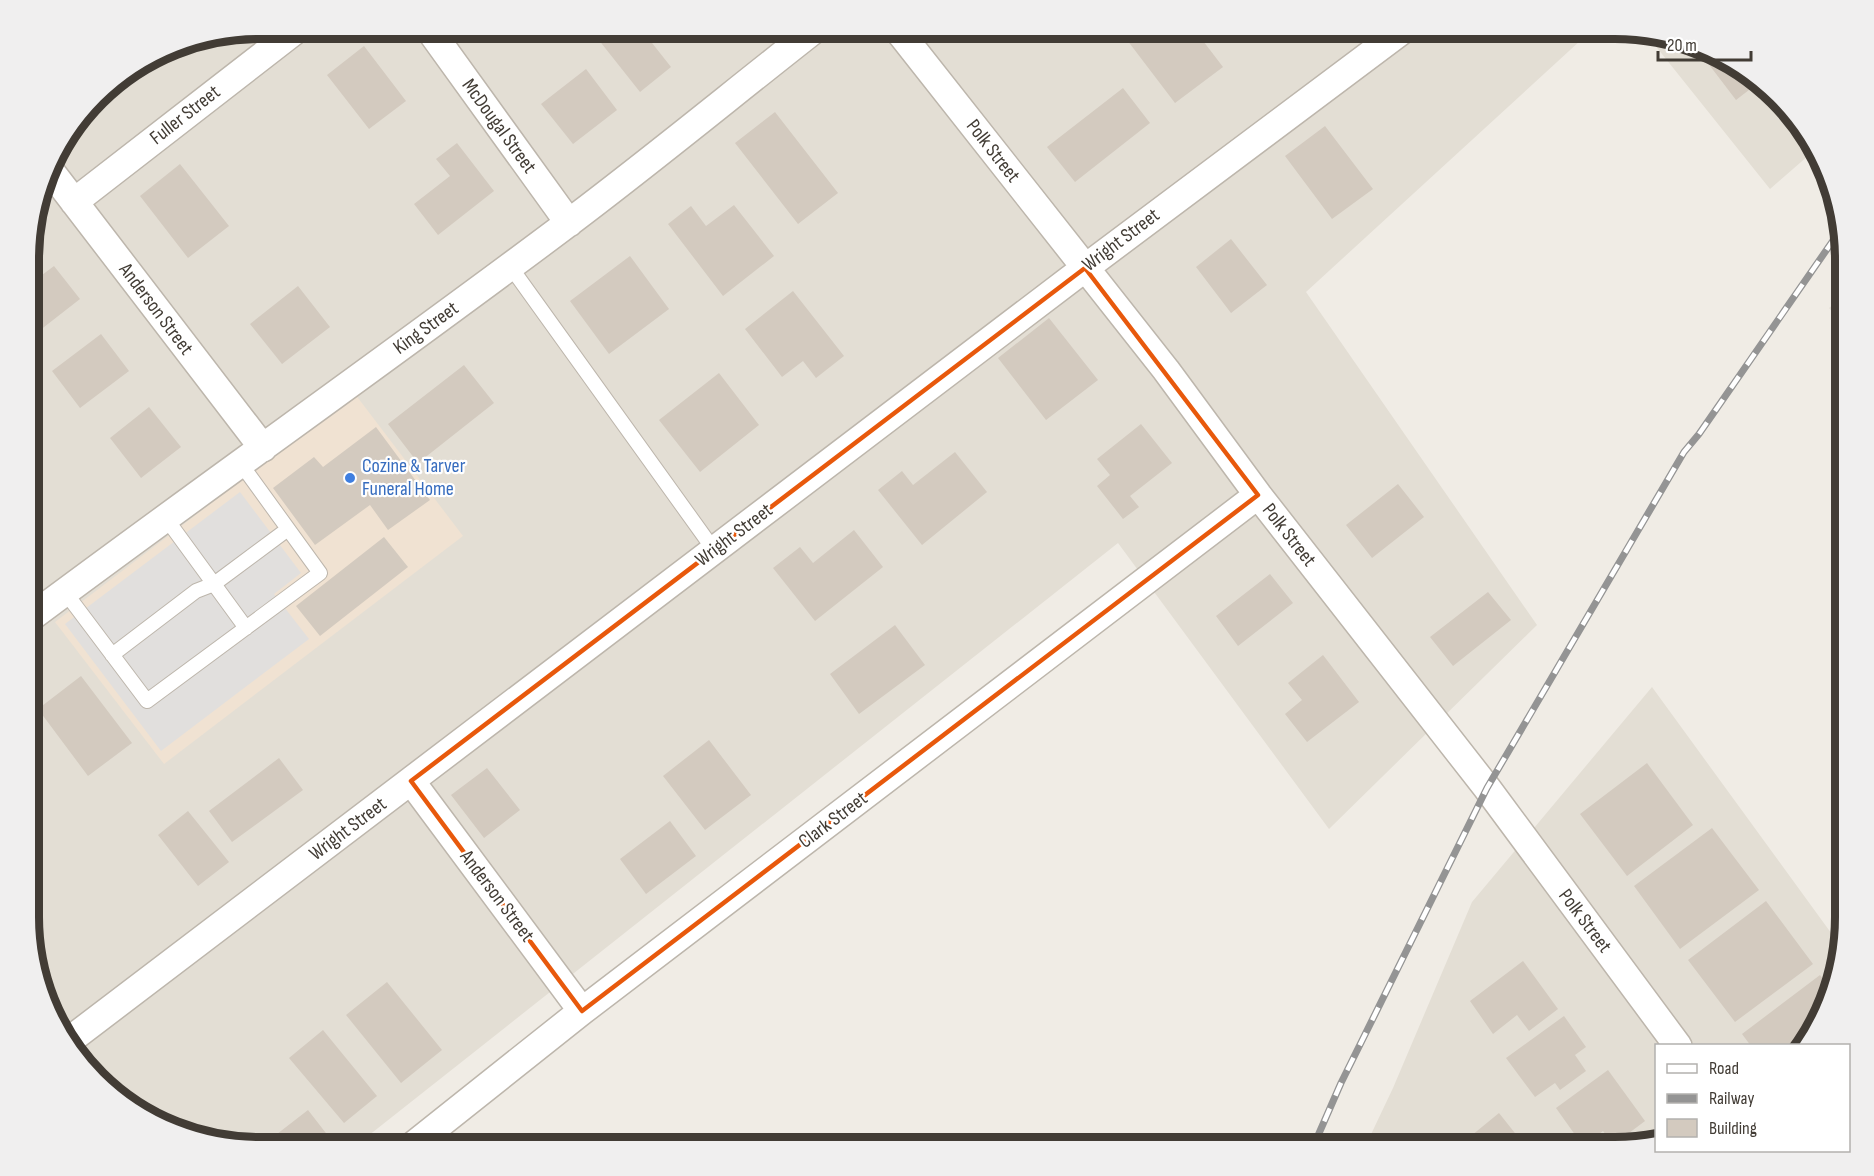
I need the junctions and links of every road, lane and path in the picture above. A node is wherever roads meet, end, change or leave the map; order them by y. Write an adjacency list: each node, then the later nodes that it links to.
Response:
1 (283, 39): 7 (street, Fuller Street)
2 (437, 39): 8 (street, McDougal Street)
3 (801, 39): 8 (street, King Street)
4 (906, 39): 10 (street, Polk Street)
5 (1389, 39): 10 (street, Wright Street)
6 (55, 177): 7 (street, Anderson Street)
7 (74, 202): 11 (street, Anderson Street)
8 (569, 223): 9 (street, King Street)
9 (510, 266): 11 (street, King Street); 16 (lane)
10 (1084, 268): 13 (street, Polk Street); 16 (street, Wright Street)
11 (263, 448): 12 (street, King Street)
12 (241, 464): 14 (street, King Street); 15 (lane)
13 (1258, 495): 23 (street, Clark Street); 25 (street, Polk Street)
14 (165, 517): 17 (lane); 18 (street, King Street)
15 (288, 529): 17 (lane); 20 (lane)
16 (714, 550): 22 (street, Wright Street)
17 (214, 584): 20 (lane); 21 (lane)
18 (65, 592): 19 (street, King Street); 21 (lane)
19 (39, 611)
20 (246, 628): 21 (lane)
21 (112, 655)
22 (411, 781): 23 (street, Anderson Street); 24 (street, Wright Street)
23 (582, 1011): 26 (street, Clark Street)
24 (74, 1037)
25 (1677, 1044)
26 (425, 1137)

